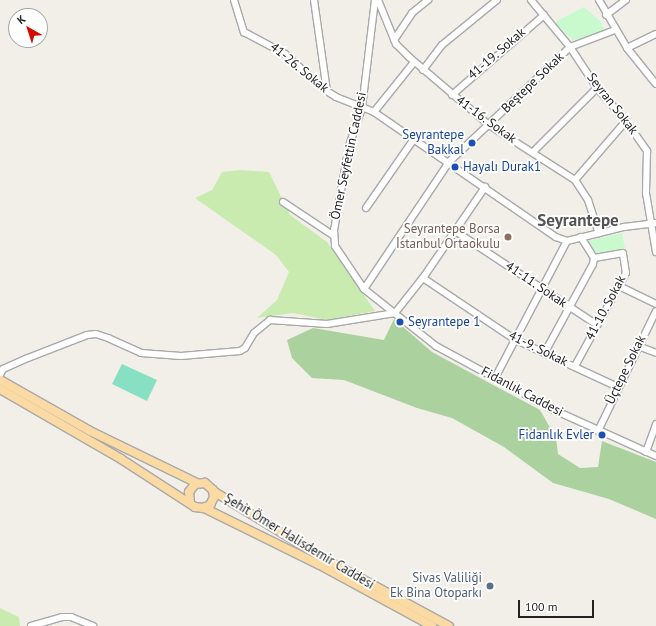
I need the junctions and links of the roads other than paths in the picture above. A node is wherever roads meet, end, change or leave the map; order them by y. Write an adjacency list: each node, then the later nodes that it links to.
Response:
1 (234, 0): 20 (street, 41-26. Sokak)
2 (314, 0): 20 (street)
3 (377, 0): 13 (street, 41-16. Sokak); 22 (street, Ömer Seyfettin Caddesi)
4 (428, 0): 13 (street)
5 (497, 0): 17 (street)
6 (531, 0): 9 (street, Seyran Sokak)
7 (599, 0): 10 (street)
8 (626, 0): 10 (street)
9 (544, 15): 14 (street, Seyran Sokak); 21 (street, 41-19. Sokak)
10 (606, 15): 11 (street)
11 (615, 30): 14 (street); 15 (street)
12 (656, 34): 15 (street)
13 (394, 40): 16 (street, 41-16. Sokak)
14 (570, 47): 19 (street, Seyran Sokak); 25 (street, Beştepe Sokak)
15 (626, 48): 18 (street)
16 (414, 62): 17 (street, 41-16. Sokak); 23 (street)
17 (423, 70): 21 (street, 41-16. Sokak)
18 (656, 84)
19 (597, 88): 24 (street, Seyran Sokak); 27 (street)
20 (327, 91): 22 (street, 41-26. Sokak)
21 (452, 95): 25 (street, 41-16. Sokak)
22 (362, 108): 23 (street, 41-26. Sokak); 36 (street, Ömer Seyfettin Caddesi)
23 (374, 112): 26 (street, 41-26. Sokak)
24 (626, 121): 29 (street); 33 (street, Seyran Sokak)
25 (489, 125): 27 (street, 41-16. Sokak); 28 (street, Beştepe Sokak)
26 (414, 139): 28 (street, 41-26. Sokak); 32 (street)
27 (533, 152): 29 (street, 41-16. Sokak)
28 (449, 162): 30 (street, 41-26. Sokak); 44 (street, Beştepe Sokak)
29 (575, 180): 35 (street, 41-16. Sokak)
30 (485, 187): 34 (street); 38 (street, 41-26. Sokak)
31 (283, 202): 36 (street)
32 (366, 208)
33 (653, 224): 35 (street); 39 (street)
34 (455, 230): 41 (street); 43 (street, 41-11. Sokak)
35 (599, 233): 37 (street)
36 (334, 236): 44 (street, Ömer Seyfettin Caddesi)
37 (581, 237): 38 (street); 40 (street)
38 (567, 241): 43 (street)
39 (656, 252)
40 (594, 258): 42 (street, 41-10. Sokak); 46 (street)
41 (423, 278): 48 (street); 50 (street, 41-9. Sokak)
42 (619, 286): 45 (street); 49 (street, 41-10. Sokak)
43 (542, 288): 46 (street, 41-11. Sokak); 50 (street)
44 (364, 289): 48 (street, Ömer Seyfettin Caddesi)
45 (656, 304)
46 (570, 308): 49 (street, 41-11. Sokak); 52 (street)
47 (656, 310): 51 (street, Üçtepe Sokak)
48 (395, 313): 55 (street); 56 (street, Fidanlık Caddesi)
49 (597, 325): 54 (street, 41-10. Sokak)
50 (514, 339): 52 (street, 41-9. Sokak); 56 (street)
51 (638, 346): 53 (street); 58 (street, Üçtepe Sokak)
52 (544, 352): 54 (street, 41-9. Sokak)
53 (656, 353)
54 (575, 366): 58 (street, 41-9. Sokak)
55 (0, 375)
56 (495, 378): 61 (street, Fidanlık Caddesi)
57 (0, 380): 64 (main road)
58 (618, 387): 61 (street, Üçtepe Sokak)
59 (0, 389): 66 (main road)
60 (656, 424): 62 (street)
61 (598, 431): 62 (street, Fidanlık Caddesi)
62 (646, 452): 63 (street, Fidanlık Caddesi)
63 (656, 456)
64 (197, 483): 65 (main road); 66 (main road)
65 (213, 491): 67 (main road); 71 (main road, Şehit Ömer Halisdemir Caddesi)
66 (190, 502): 67 (main road)
67 (204, 508): 70 (main road, Şehit Ömer Halisdemir Caddesi)
68 (31, 626): 69 (street)
69 (93, 626)
70 (432, 626)
71 (449, 626)

